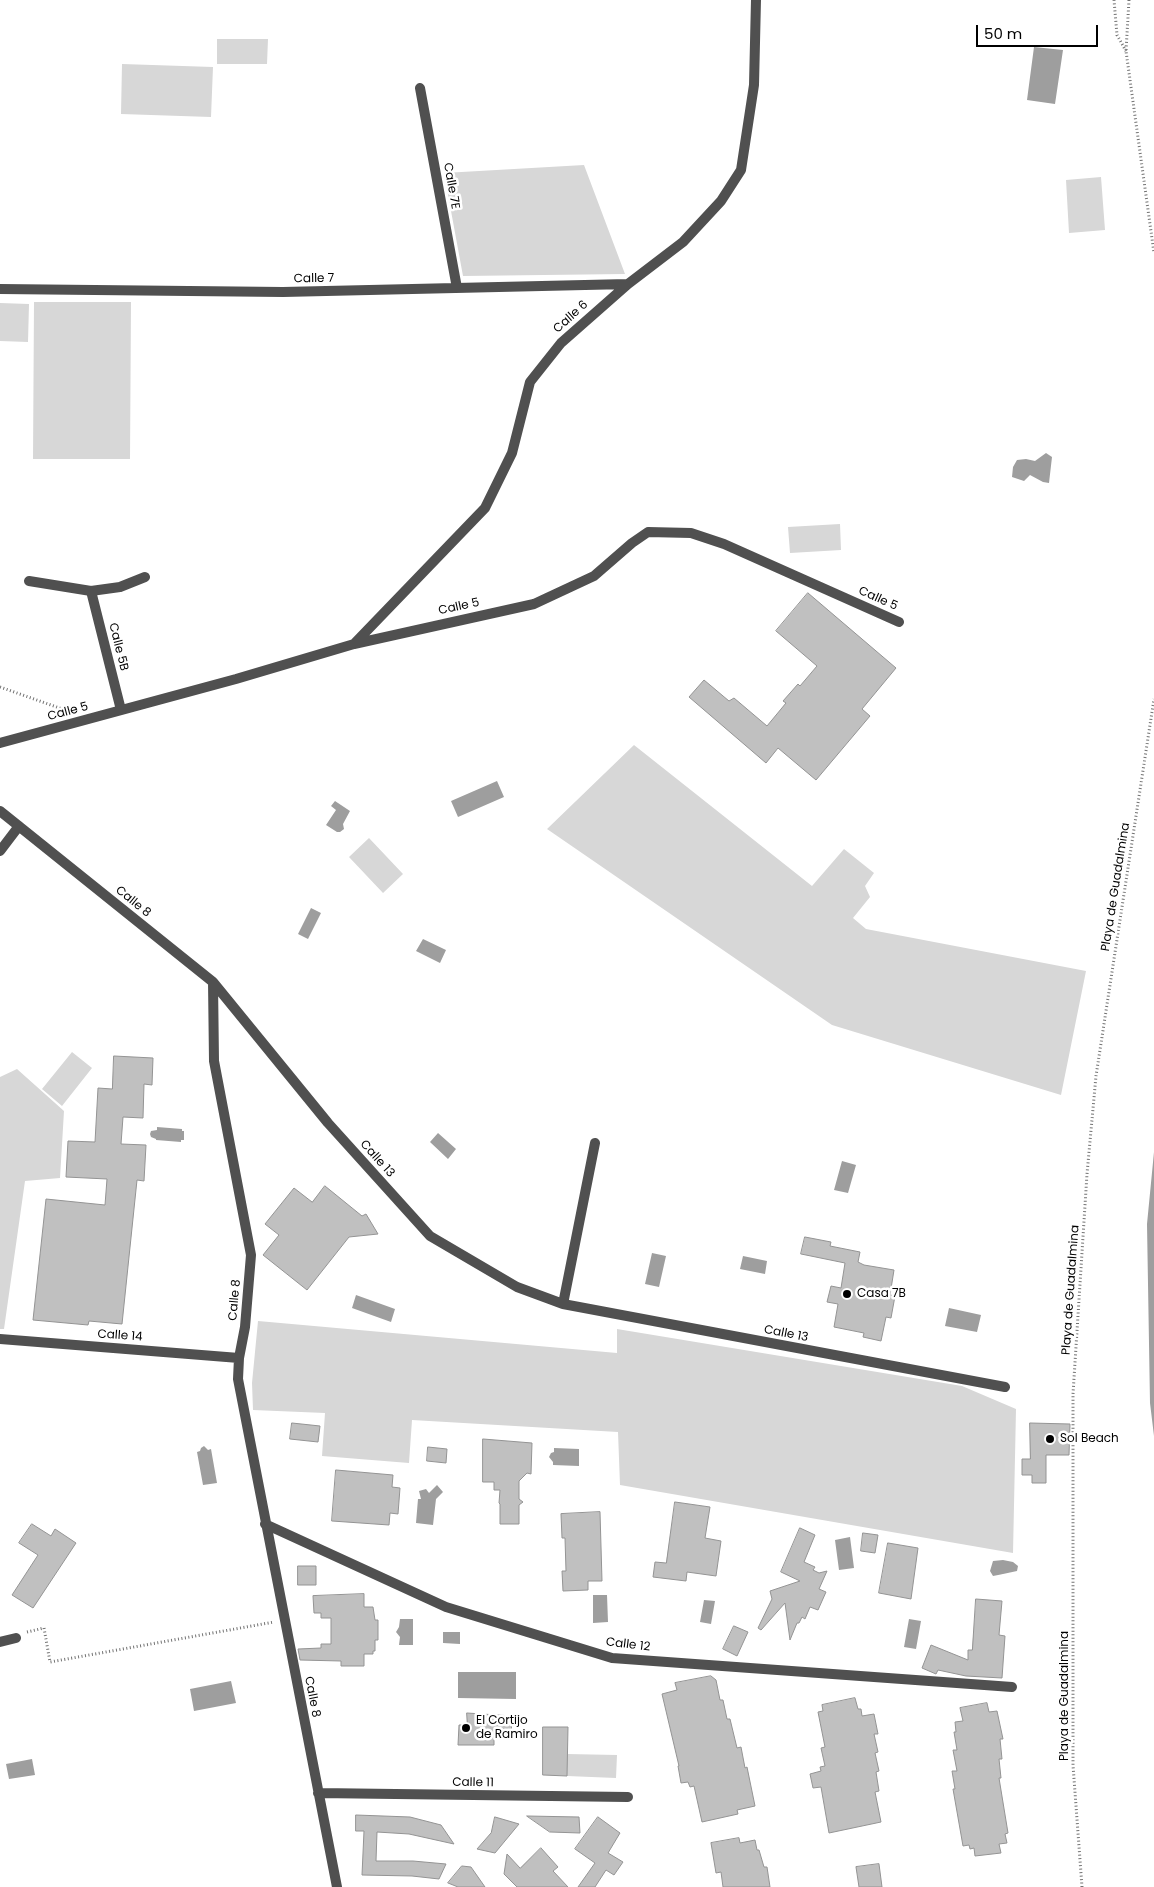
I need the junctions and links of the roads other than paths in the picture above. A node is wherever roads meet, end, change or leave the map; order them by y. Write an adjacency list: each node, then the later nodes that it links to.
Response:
1 (756, 0): 3 (street, Calle 6)
2 (420, 88): 4 (street, Calle 7E)
3 (628, 284): 4 (street, Calle 7); 10 (street, Calle 6)
4 (457, 288): 5 (street, Calle 7)
5 (0, 289)
6 (145, 577): 8 (street)
7 (29, 581): 8 (street)
8 (91, 591): 11 (street, Calle 5B)
9 (899, 622): 10 (street, Calle 5)
10 (354, 644): 11 (street, Calle 5)
11 (121, 710): 12 (street, Calle 5)
12 (0, 743)
13 (0, 811): 14 (street, Calle 8)
14 (20, 826): 15 (street); 16 (street, Calle 8)
15 (0, 851)
16 (213, 982): 18 (street, Calle 13); 20 (street, Calle 8)
17 (595, 1143): 18 (street)
18 (563, 1304): 21 (street, Calle 13)
19 (0, 1339): 20 (street, Calle 14)
20 (239, 1358): 22 (street, Calle 8)
21 (1005, 1387)
22 (265, 1524): 25 (street, Calle 12); 26 (street, Calle 8)
23 (16, 1638): 24 (street)
24 (0, 1642)
25 (1012, 1687)
26 (318, 1793): 27 (street, Calle 11); 28 (street, Calle 8)
27 (628, 1797)
28 (337, 1887)

